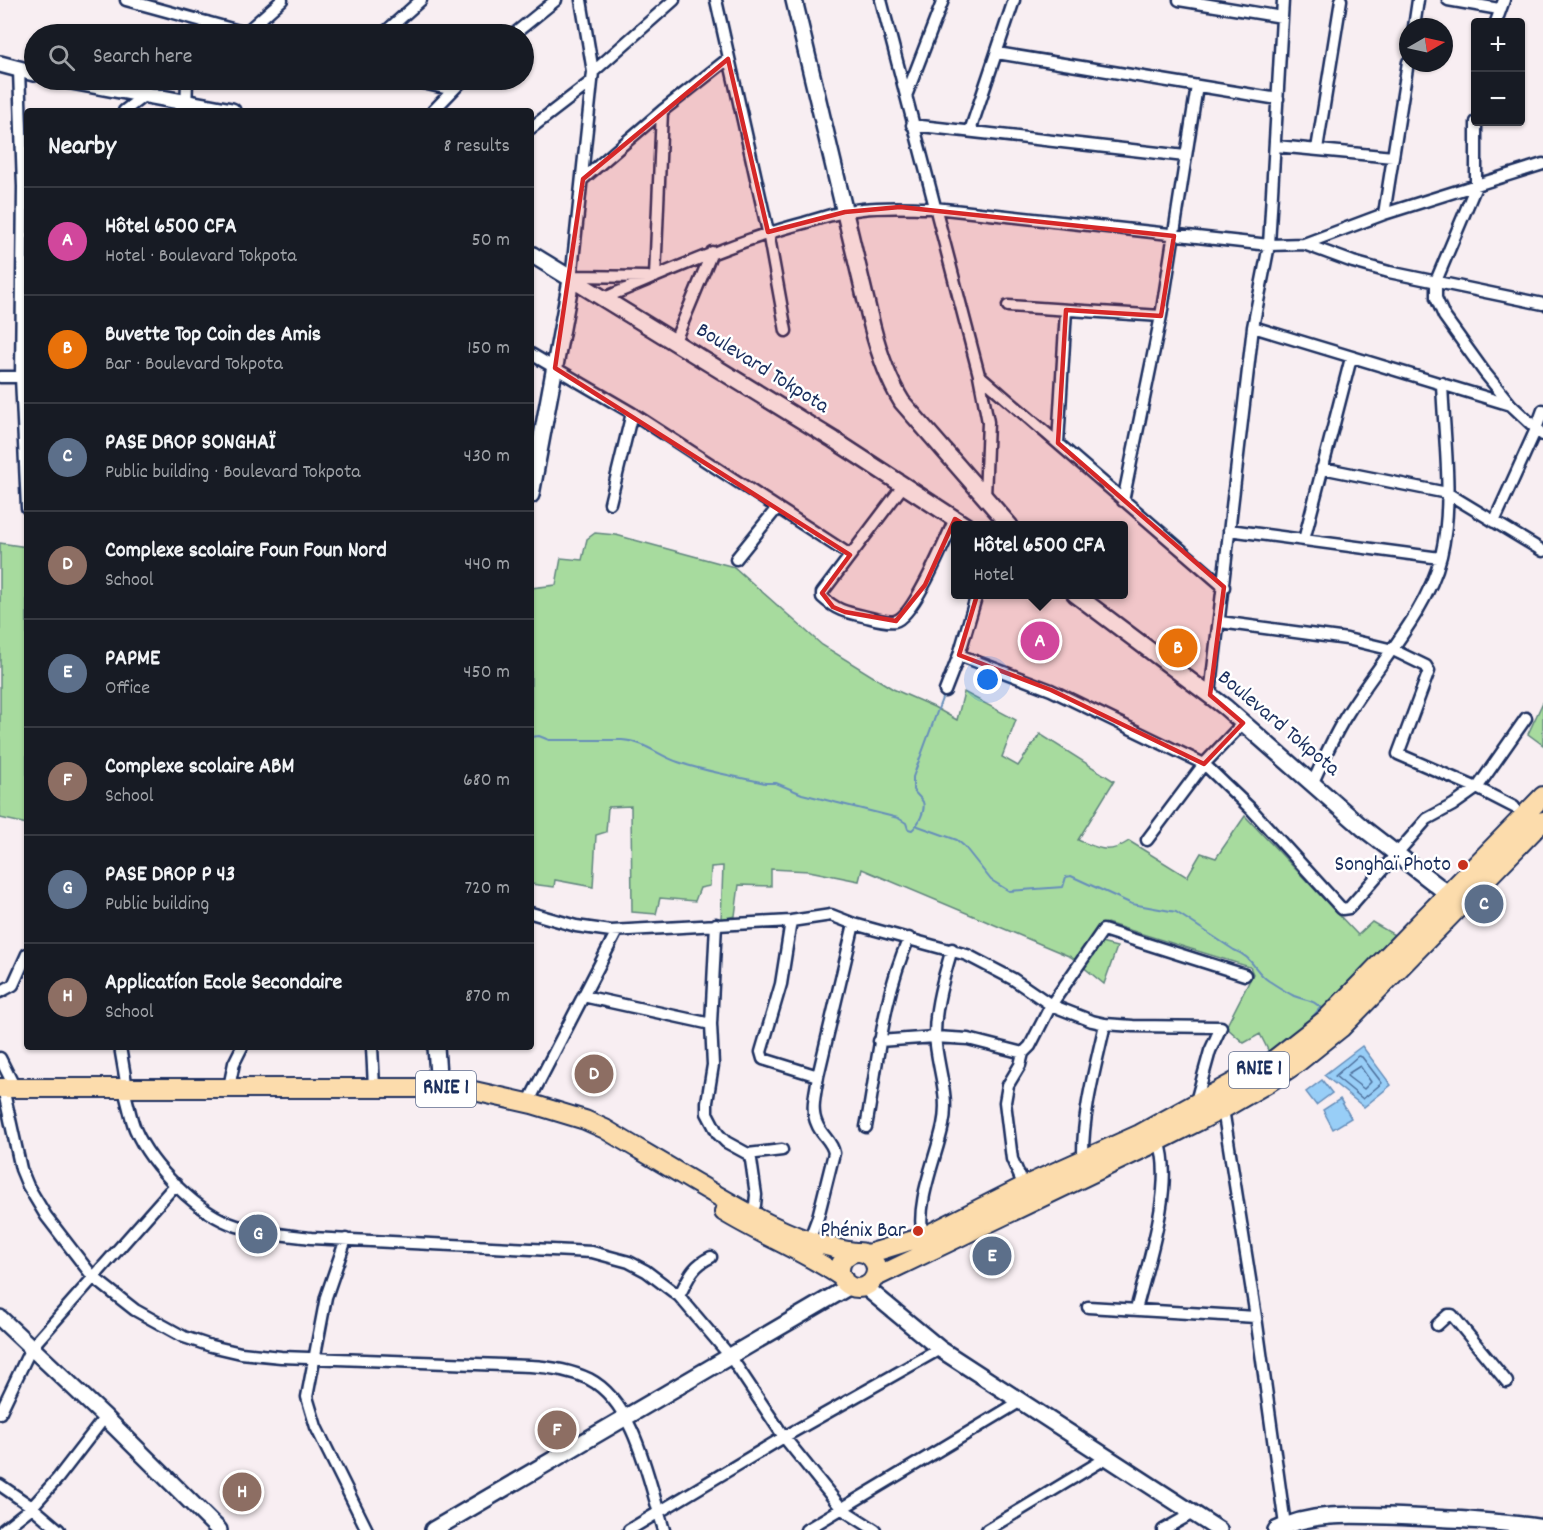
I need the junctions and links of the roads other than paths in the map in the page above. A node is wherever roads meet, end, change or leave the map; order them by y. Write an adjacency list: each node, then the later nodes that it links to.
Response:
1 (126, 0): 17 (street)
2 (282, 0): 23 (street)
3 (421, 0): 24 (street)
4 (556, 0): 25 (street)
5 (581, 0): 32 (street)
6 (674, 0): 32 (street)
7 (716, 0): 27 (street)
8 (794, 0): 57 (street)
9 (881, 0): 38 (street)
10 (943, 0): 38 (street)
11 (1014, 0): 26 (street)
12 (1283, 0): 19 (street)
13 (1341, 0): 49 (street)
14 (1418, 0): 20 (street)
15 (1448, 0): 18 (street)
16 (1186, 1): 19 (street)
17 (150, 3): 21 (street)
18 (1502, 4)
19 (1282, 17): 39 (street)
20 (1415, 18)
21 (207, 22): 22 (street)
22 (214, 24)
23 (258, 24)
24 (394, 24)
25 (526, 24)
26 (997, 53): 33 (street); 47 (street)
27 (728, 58): 43 (street); 59 (street)
28 (0, 64): 29 (street)
29 (19, 70): 30 (street); 53 (street)
30 (24, 71)
31 (1406, 72): 51 (street)
32 (592, 77): 44 (street); 54 (street)
33 (1197, 86): 39 (street); 50 (street)
34 (119, 90): 37 (street)
35 (187, 90): 40 (street)
36 (453, 90): 42 (street)
37 (145, 95): 40 (street); 41 (street)
38 (906, 96): 45 (street)
39 (1278, 99): 48 (street)
40 (186, 107)
41 (128, 108)
42 (436, 108)
43 (662, 111): 54 (street); 65 (street)
44 (534, 125)
45 (912, 125): 47 (street); 56 (street)
46 (1476, 126): 55 (street)
47 (970, 131): 50 (street)
48 (1276, 146): 49 (street); 62 (street)
49 (1317, 149): 51 (street)
50 (1185, 156): 60 (street)
51 (1393, 157): 58 (street)
52 (1543, 164): 55 (street)
53 (24, 167)
54 (583, 179): 66 (street)
55 (1476, 186): 58 (street); 67 (street)
56 (935, 208): 57 (street); 60 (street); 80 (street)
57 (845, 212): 59 (street); 95 (street)
58 (1384, 214): 61 (street)
59 (768, 232): 63 (street); 75 (street)
60 (1174, 236): 62 (street); 73 (street)
61 (1304, 244): 62 (street); 67 (street)
62 (1269, 245): 74 (street)
63 (712, 252): 65 (street); 76 (street)
64 (534, 256): 66 (street, Boulevard Tokpota)
65 (655, 277): 66 (street); 68 (street)
66 (571, 278): 68 (street, Boulevard Tokpota); 79 (street)
67 (1436, 281): 70 (street); 85 (street)
68 (604, 298): 76 (street, Boulevard Tokpota)
69 (24, 304): 82 (street)
70 (1543, 304)
71 (1008, 306): 72 (street)
72 (1066, 310): 73 (street); 90 (street)
73 (1161, 316): 96 (street)
74 (1253, 327): 78 (street); 102 (street)
75 (786, 331)
76 (675, 342): 93 (street, Boulevard Tokpota)
77 (534, 356): 79 (street)
78 (1351, 358): 83 (street); 92 (street)
79 (555, 368): 87 (street); 89 (street)
80 (979, 375): 90 (street); 95 (street)
81 (0, 377): 82 (street)
82 (21, 377): 84 (street)
83 (1442, 383): 85 (street); 94 (street)
84 (24, 397)
85 (1511, 405): 88 (street)
86 (1543, 410): 88 (street)
87 (632, 413): 97 (street); 98 (street)
88 (1540, 432): 101 (street)
89 (536, 441): 91 (street)
90 (1058, 443): 96 (street)
91 (534, 464)
92 (1322, 468): 94 (street); 104 (street)
93 (903, 486): 99 (street, Boulevard Tokpota); 106 (street)
94 (1447, 493): 101 (street); 107 (street)
95 (985, 497): 100 (street)
96 (1123, 501): 109 (street)
97 (610, 503)
98 (777, 508): 106 (street); 108 (street)
99 (959, 521)
100 (1006, 521)
101 (1494, 522): 105 (street)
102 (1229, 530): 104 (street); 109 (street)
103 (951, 540): 106 (street)
104 (1304, 540): 107 (street)
105 (1543, 551)
106 (850, 555)
107 (1440, 558): 113 (street)
108 (736, 559)
109 (1224, 587): 112 (street)
110 (976, 599): 114 (street)
111 (1082, 599): 116 (street, Boulevard Tokpota)
112 (1220, 622): 113 (street); 116 (street)
113 (1393, 650): 120 (street); 121 (street)
114 (959, 655): 115 (street); 119 (street)
115 (945, 691)
116 (1210, 695): 118 (street, Boulevard Tokpota)
117 (1526, 718): 121 (street)
118 (1243, 723): 119 (street); 120 (street, Boulevard Tokpota)
119 (1204, 764): 125 (street); 126 (street)
120 (1313, 782): 126 (street, Boulevard Tokpota)
121 (1478, 788): 123 (street); 126 (street)
122 (1543, 796): 127 (highway, RNIE 1)
123 (1514, 807)
124 (1543, 821): 158 (highway, RNIE 1)
125 (1147, 840)
126 (1397, 855): 127 (street, Boulevard Tokpota)
127 (1447, 893): 157 (highway, RNIE 1)
128 (534, 914): 132 (street)
129 (791, 921): 130 (street); 131 (street); 150 (street)
130 (716, 924): 132 (street); 140 (street)
131 (854, 924): 133 (street); 150 (street)
132 (617, 931): 138 (street)
133 (909, 938): 134 (street); 143 (street)
134 (952, 949): 139 (street); 142 (street)
135 (24, 960): 137 (street)
136 (1245, 975): 139 (street)
137 (0, 993)
138 (583, 996): 140 (street); 156 (street)
139 (1051, 1005): 141 (street); 148 (street)
140 (711, 1024): 162 (street)
141 (1105, 1024): 157 (street); 163 (street)
142 (935, 1037): 143 (street); 148 (street); 167 (street)
143 (879, 1041): 159 (street)
144 (120, 1050): 155 (street)
145 (240, 1050): 151 (street)
146 (372, 1050): 152 (street)
147 (436, 1050): 153 (street)
148 (1023, 1053): 165 (street)
149 (0, 1058): 154 (street)
150 (818, 1076): 169 (street)
151 (229, 1087): 152 (highway, RNIE 1); 155 (highway, RNIE 1)
152 (374, 1087): 153 (highway, RNIE 1)
153 (439, 1088): 156 (highway, RNIE 1)
154 (5, 1093): 155 (highway, RNIE 1); 172 (street)
155 (127, 1093): 164 (street); 173 (highway, RNIE 1)
156 (528, 1103): 166 (highway, RNIE 1)
157 (1195, 1105): 163 (highway, RNIE 1)
158 (1223, 1109): 160 (highway, RNIE 1); 177 (street)
159 (866, 1127)
160 (1159, 1142): 173 (highway, RNIE 1); 176 (street)
161 (782, 1150): 162 (street)
162 (748, 1154): 166 (street)
163 (1083, 1160): 165 (highway, RNIE 1)
164 (176, 1184): 168 (street); 172 (street)
165 (1024, 1186): 167 (highway, RNIE 1)
166 (750, 1214): 169 (highway, RNIE 1)
167 (923, 1237): 170 (highway, RNIE 1)
168 (346, 1239): 174 (street); 183 (street)
169 (809, 1241): 170 (highway, RNIE 1)
170 (862, 1253): 173 (highway); 173 (highway)
171 (711, 1257): 174 (street)
172 (93, 1277): 180 (street); 183 (street)
173 (858, 1282): 181 (street); 182 (street)
174 (679, 1296): 182 (street)
175 (1088, 1307): 176 (street)
176 (1136, 1310): 177 (street)
177 (1256, 1317): 196 (street)
178 (0, 1318): 180 (street)
179 (1437, 1325): 184 (street)
180 (31, 1348): 186 (street); 187 (street)
181 (940, 1349): 185 (street); 189 (street)
182 (730, 1356): 188 (street); 189 (street)
183 (315, 1357): 188 (street); 202 (street)
184 (1507, 1382)
185 (1021, 1401): 190 (street); 193 (street)
186 (0, 1413)
187 (105, 1417): 192 (street); 201 (street)
188 (625, 1418): 194 (street); 203 (street)
189 (784, 1437): 193 (street); 194 (street)
190 (1108, 1457): 195 (street); 208 (street)
191 (0, 1485): 192 (street)
192 (32, 1508): 199 (street); 200 (street)
193 (842, 1509): 206 (street); 207 (street)
194 (658, 1513): 204 (street); 205 (street)
195 (1193, 1513): 209 (street); 210 (street)
196 (1280, 1528): 197 (street)
197 (1526, 1528): 198 (street)
198 (1543, 1528)
199 (3, 1530)
200 (59, 1530)
201 (219, 1530)
202 (367, 1530)
203 (433, 1530)
204 (629, 1530)
205 (664, 1530)
206 (806, 1530)
207 (875, 1530)
208 (987, 1530)
209 (1163, 1530)
210 (1219, 1530)

